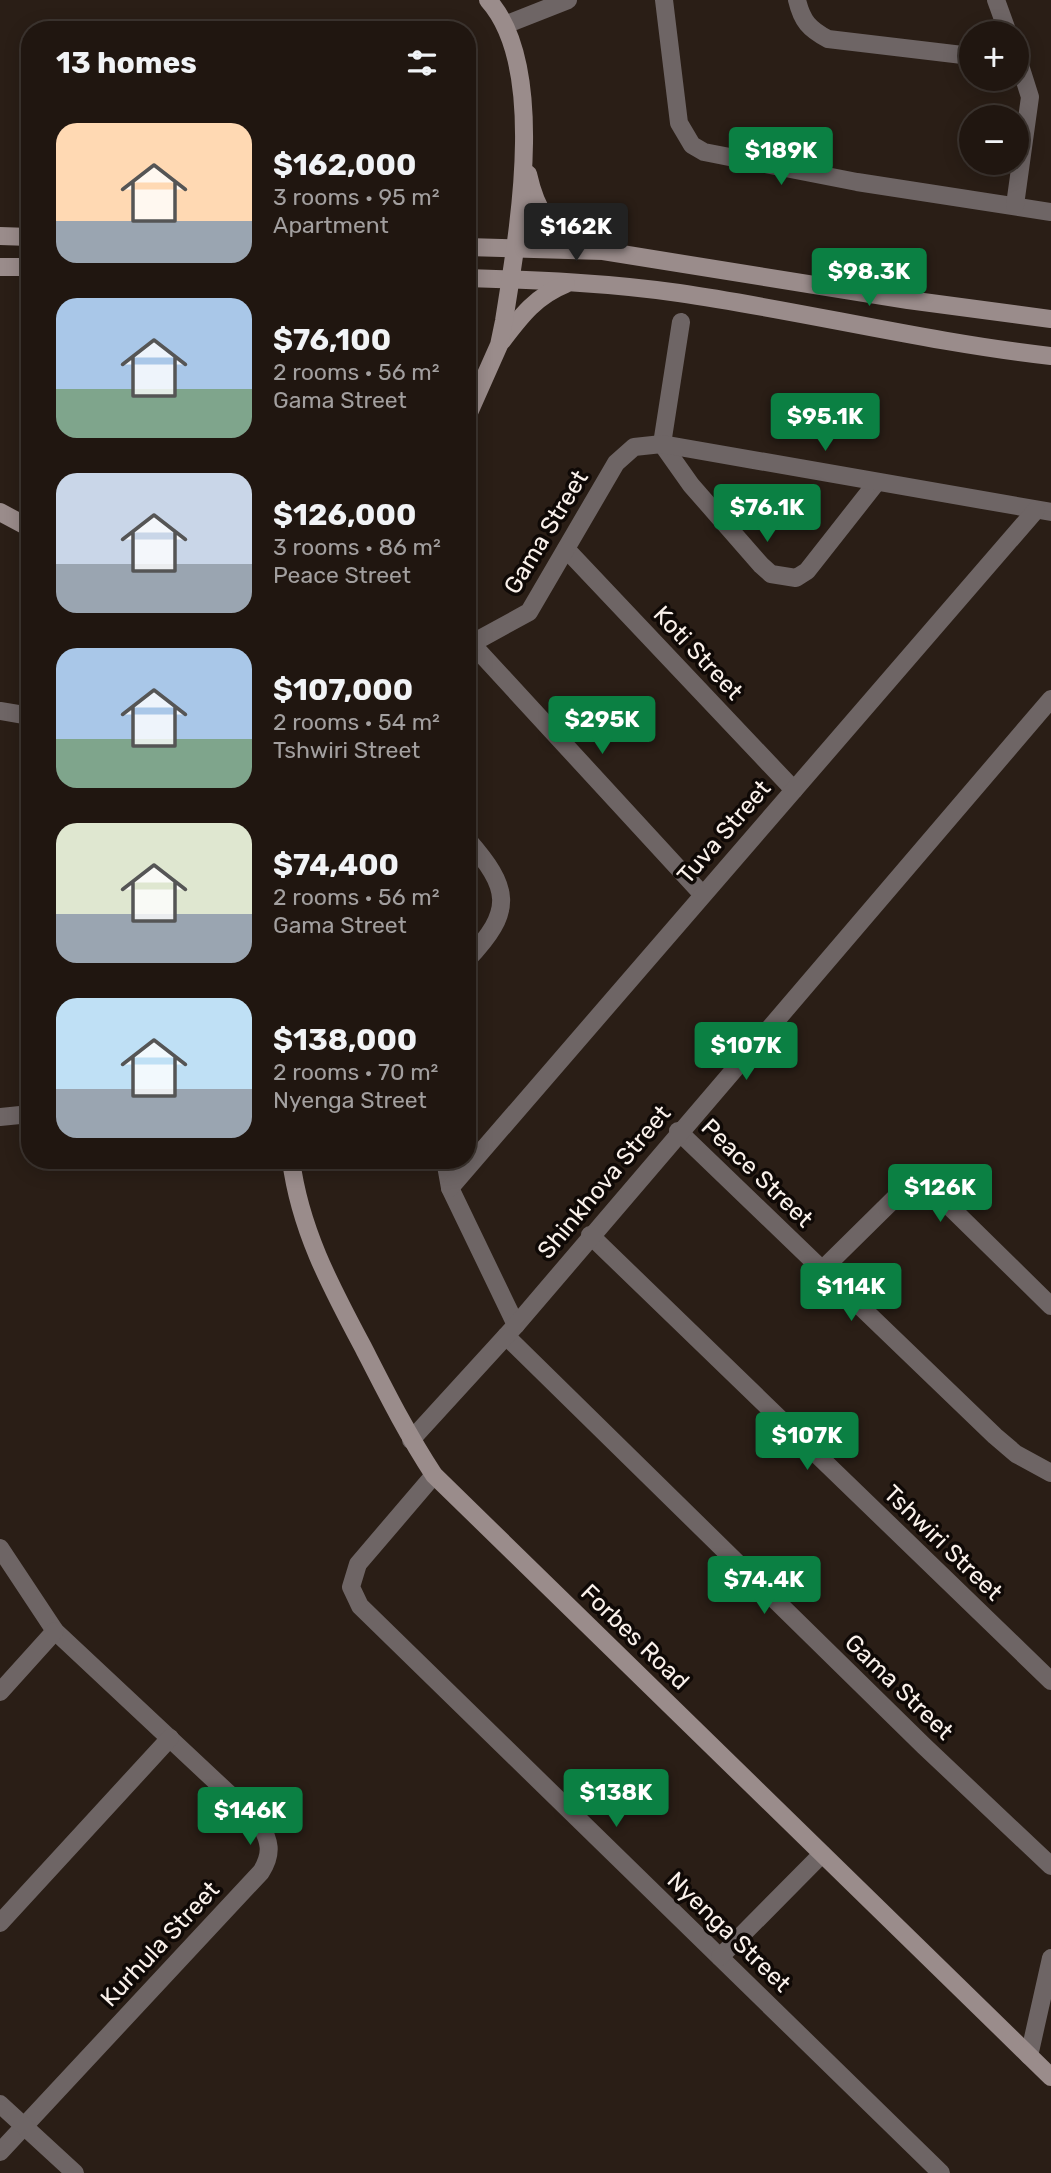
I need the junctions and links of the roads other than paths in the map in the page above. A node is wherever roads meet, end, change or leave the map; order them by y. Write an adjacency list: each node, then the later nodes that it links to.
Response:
1 (488, 0): 7 (street)
2 (568, 0): 7 (street)
3 (664, 0): 11 (street)
4 (797, 0): 8 (street)
5 (996, 0): 6 (street)
6 (1004, 21)
7 (507, 24): 10 (street)
8 (959, 55)
9 (1028, 91): 11 (street)
10 (524, 160): 16 (street); 17 (street)
11 (1015, 205): 12 (street)
12 (1051, 212)
13 (0, 236): 14 (street)
14 (21, 237)
15 (476, 247): 16 (street)
16 (515, 248): 17 (street); 21 (street)
17 (603, 251): 23 (street)
18 (0, 267): 19 (street)
19 (21, 267)
20 (476, 278): 21 (street)
21 (511, 279): 22 (street); 25 (street)
22 (573, 282): 25 (street); 26 (street)
23 (1051, 319)
24 (681, 322): 28 (street)
25 (499, 345): 27 (street)
26 (1051, 356)
27 (476, 397)
28 (662, 444): 29 (street, Gama Street); 29 (street); 33 (street, Gama Street)
29 (877, 482): 30 (street, Gama Street)
30 (1044, 511): 39 (street, Tuva Street)
31 (0, 512): 32 (street)
32 (21, 523)
33 (566, 549): 34 (street, Gama Street); 39 (street, Koti Street)
34 (476, 642)
35 (476, 651): 41 (street)
36 (1051, 699): 45 (street, Shinkhova Street)
37 (0, 710): 38 (street)
38 (21, 714)
39 (794, 790): 41 (street, Tuva Street)
40 (476, 849): 42 (street)
41 (702, 894): 46 (street, Tuva Street)
42 (476, 949)
43 (21, 1115): 44 (street)
44 (0, 1117)
45 (678, 1131): 51 (street, Shinkhova Street); 52 (street, Peace Street)
46 (476, 1158)
47 (292, 1169): 55 (street, Forbes Road)
48 (447, 1169): 50 (street, Gama Street)
49 (466, 1169): 50 (street, Tuva Street)
50 (450, 1188): 54 (street, Gama Street)
51 (590, 1235): 54 (street, Shinkhova Street); 60 (street, Tshwiri Street)
52 (823, 1269): 53 (street); 56 (street, Peace Street)
53 (1051, 1306)
54 (511, 1330): 55 (street, Shinkhova Street); 64 (street, Gama Street)
55 (411, 1440): 57 (street, Forbes Road)
56 (1051, 1473)
57 (434, 1475): 63 (street, Forbes Road); 66 (street, Nyenga Street)
58 (0, 1548): 59 (street, Kurhula Street)
59 (55, 1631): 61 (street); 62 (street, Kurhula Street)
60 (1051, 1681)
61 (0, 1692)
62 (170, 1738): 65 (street); 71 (street, Kurhula Street)
63 (821, 1853): 66 (street); 68 (street, Forbes Road)
64 (1051, 1866)
65 (0, 1923)
66 (720, 1957): 74 (street, Nyenga Street)
67 (1051, 1958): 68 (street)
68 (1029, 2056): 69 (street, Forbes Road)
69 (1051, 2077)
70 (0, 2104): 71 (street)
71 (24, 2126): 72 (street, Kurhula Street); 73 (street)
72 (0, 2152)
73 (75, 2173)
74 (941, 2173)

